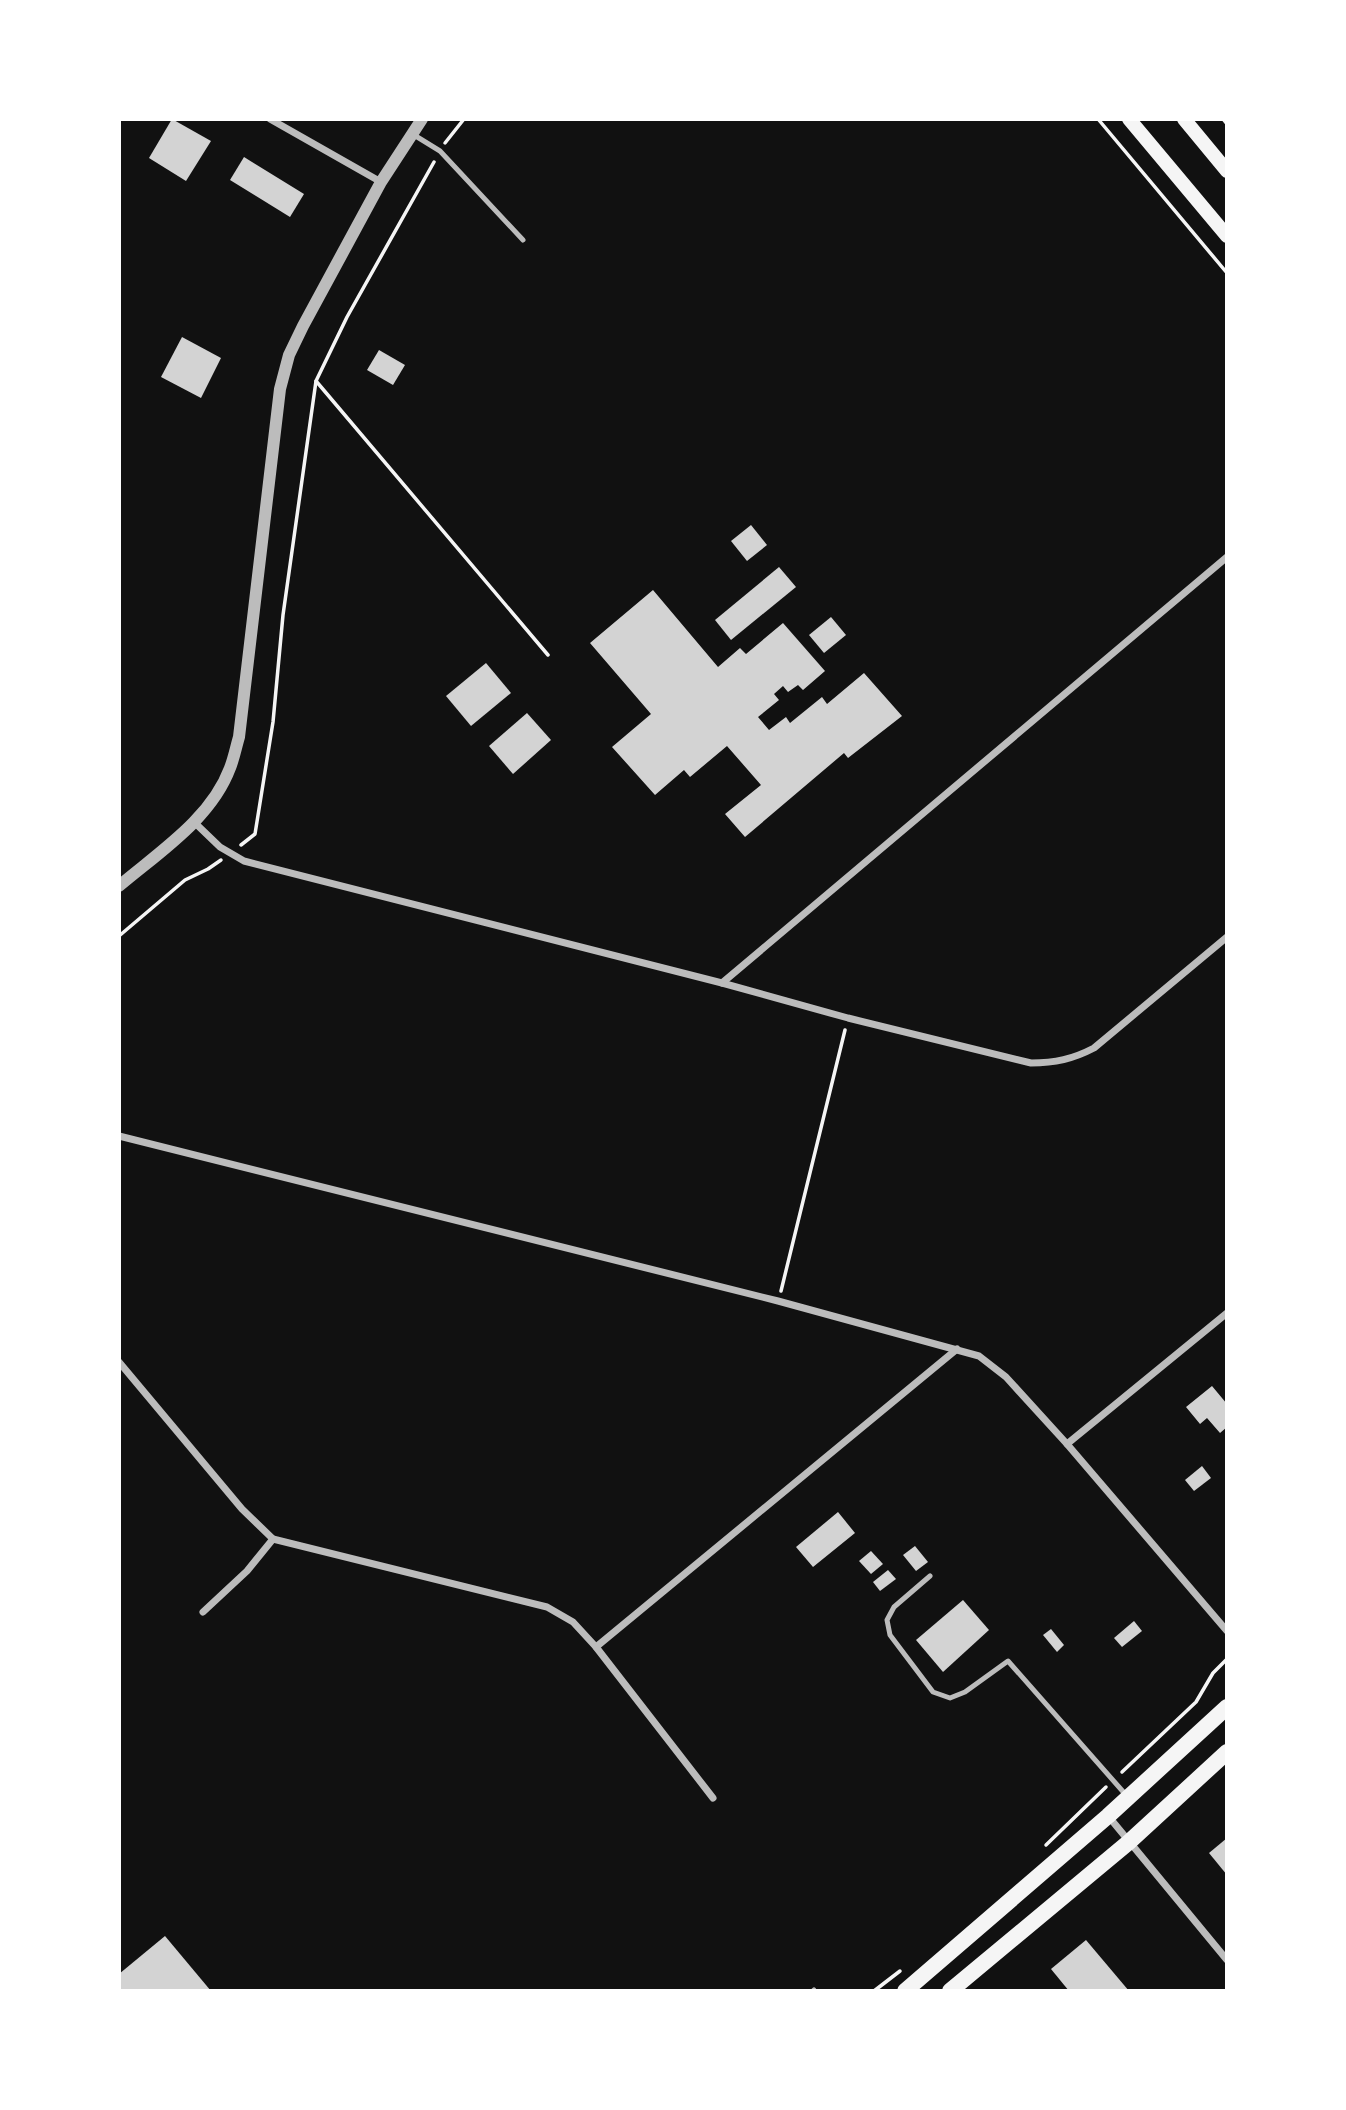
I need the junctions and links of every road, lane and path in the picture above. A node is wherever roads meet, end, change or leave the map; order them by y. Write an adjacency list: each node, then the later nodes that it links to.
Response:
1 (270, 119): 12 (street)
2 (422, 119): 9 (street)
3 (464, 119): 10 (path)
4 (1098, 119): 15 (path)
5 (1129, 119): 13 (main road)
6 (1184, 119): 11 (main road)
7 (1223, 119): 8 (path)
8 (1227, 124)
9 (411, 134): 10 (lane); 12 (street)
10 (440, 151): 14 (lane); 16 (path)
11 (1227, 170)
12 (381, 182): 19 (street)
13 (1227, 236)
14 (523, 240)
15 (1227, 273)
16 (316, 381): 18 (path); 20 (path)
17 (1227, 557): 24 (street)
18 (548, 655)
19 (194, 822): 20 (street); 21 (street)
20 (230, 853): 22 (path); 24 (street)
21 (119, 886)
22 (119, 936)
23 (1227, 937): 25 (street)
24 (722, 983): 25 (street)
25 (848, 1018): 27 (path)
26 (119, 1136): 27 (street)
27 (778, 1301): 29 (street)
28 (1227, 1313): 31 (street)
29 (957, 1349): 31 (street); 36 (street)
30 (119, 1362): 32 (street)
31 (1067, 1444): 35 (street)
32 (273, 1539): 34 (street); 36 (street)
33 (930, 1576): 40 (lane)
34 (203, 1612)
35 (1227, 1630)
36 (596, 1647): 41 (street)
37 (1227, 1659): 40 (path)
38 (1227, 1707): 42 (highway)
39 (1227, 1752): 44 (highway)
40 (1113, 1780): 42 (lane); 45 (path)
41 (713, 1798)
42 (1128, 1798): 43 (highway)
43 (1108, 1816): 44 (street); 49 (highway)
44 (1129, 1842): 46 (street); 50 (highway)
45 (1044, 1846)
46 (1227, 1960)
47 (908, 1964): 48 (path)
48 (874, 1991)
49 (905, 1991)
50 (950, 1991)

